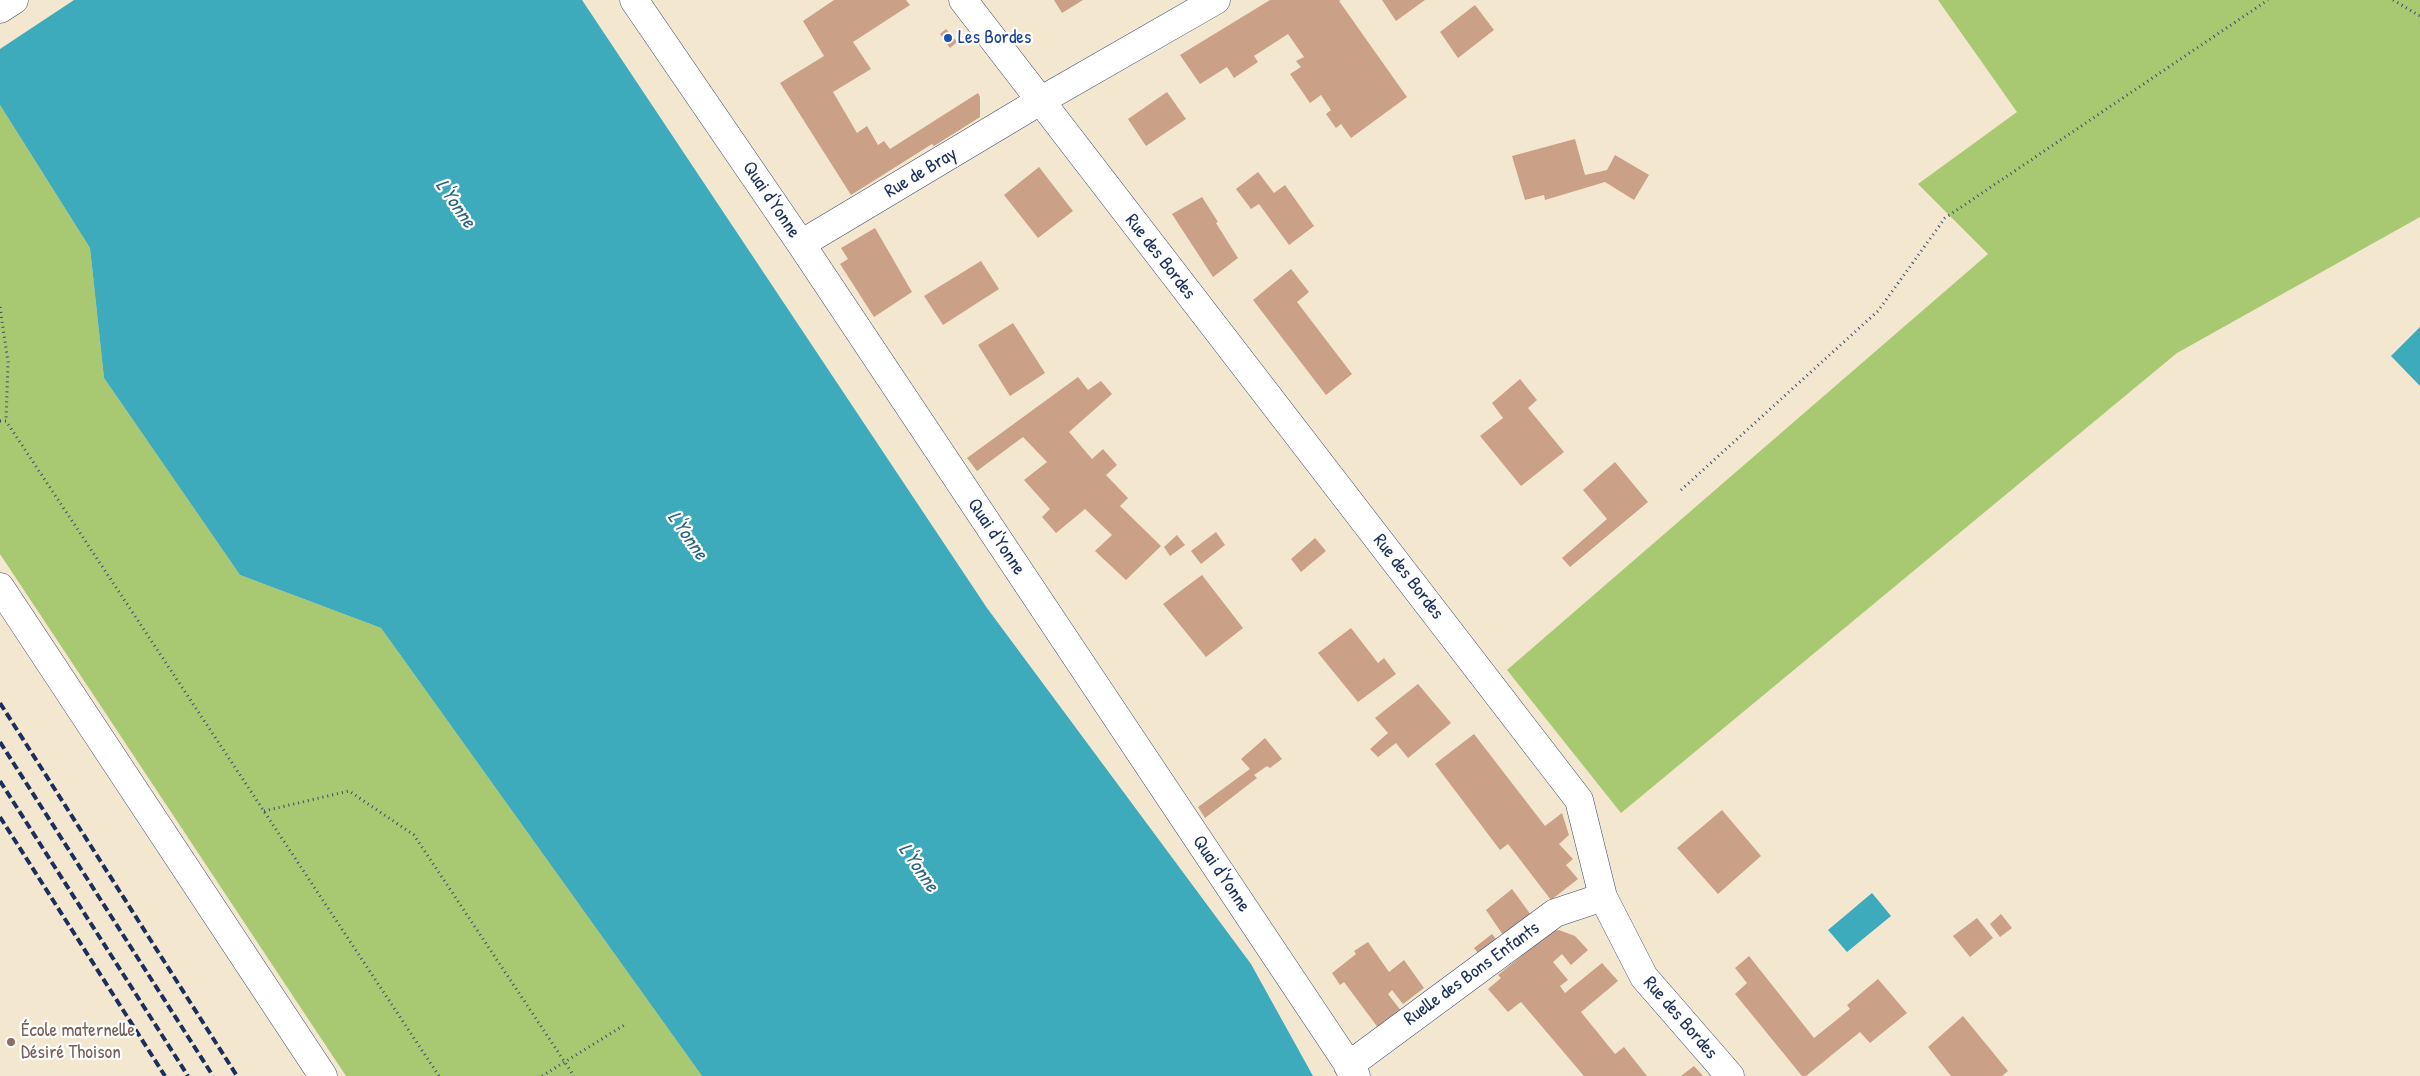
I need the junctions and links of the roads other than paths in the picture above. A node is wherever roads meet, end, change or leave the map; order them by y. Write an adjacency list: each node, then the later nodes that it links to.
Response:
1 (14, 0): 5 (street)
2 (634, 0): 7 (street, Quai d'Yonne)
3 (963, 0): 6 (street)
4 (1216, 0): 6 (street, Rue de Bray)
5 (0, 9)
6 (1040, 101): 7 (street, Rue de Bray); 9 (street, Rue des Bordes)
7 (801, 244): 10 (street, Quai d'Yonne)
8 (0, 587): 11 (street)
9 (1603, 897): 10 (street, Ruelle des Bons Enfants); 12 (street, Rue des Bordes)
10 (1352, 1071)
11 (323, 1076)
12 (1730, 1076)

